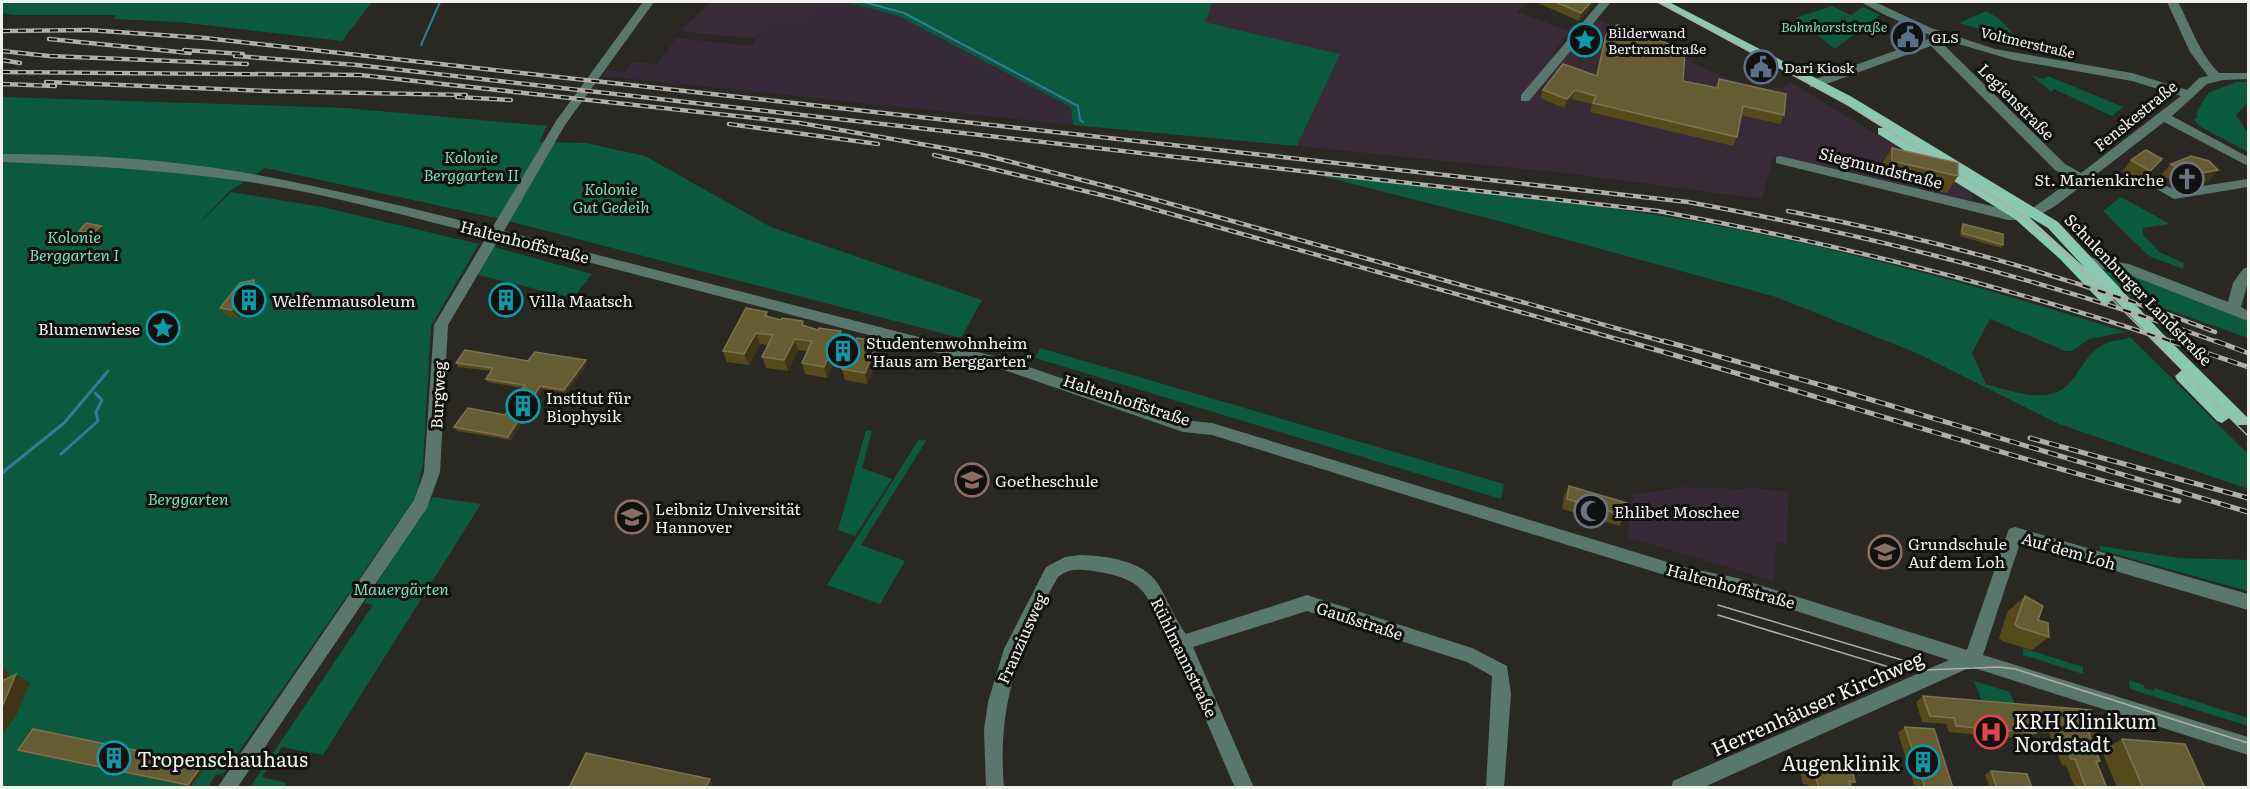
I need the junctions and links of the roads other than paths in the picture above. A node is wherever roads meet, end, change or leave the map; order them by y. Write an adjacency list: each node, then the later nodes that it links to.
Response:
1 (648, 2): 23 (street, Burgweg)
2 (1605, 2): 11 (street)
3 (1662, 2): 9 (main road, Schulenburger Landstraße)
4 (1867, 2): 6 (street, Voltmerstraße)
5 (2173, 2): 8 (street)
6 (1939, 39): 9 (street); 10 (street, Voltmerstraße); 16 (street, Legienstraße)
7 (2248, 76): 8 (street)
8 (2213, 77): 10 (street, Fenskestraße)
9 (1814, 84): 19 (main road, Schulenburger Landstraße); 21 (main road, Schulenburger Landstraße)
10 (2187, 94): 12 (street, Fenskestraße)
11 (1525, 98)
12 (2163, 116): 15 (street); 16 (street, Fenskestraße)
13 (2, 158): 23 (street, Haltenhoffstraße)
14 (1780, 160): 20 (street, Siegmundstraße)
15 (2248, 162)
16 (2081, 178): 21 (street, Fenskestraße)
17 (2248, 183): 18 (street)
18 (2161, 188)
19 (1983, 194): 20 (street); 22 (main road, Schulenburger Landstraße)
20 (1974, 207): 22 (street, Siegmundstraße)
21 (2035, 213): 22 (street, Fenskestraße); 24 (main road, Schulenburger Landstraße)
22 (2020, 216): 28 (main road, Schulenburger Landstraße)
23 (495, 232): 33 (street, Haltenhoffstraße); 35 (street, Burgweg)
24 (2087, 262): 26 (street); 29 (main road, Schulenburger Landstraße)
25 (2248, 272): 26 (street)
26 (2233, 309): 27 (street)
27 (2248, 316)
28 (2222, 417)
29 (2245, 420)
30 (1059, 565): 32 (street, Rühlmannstraße); 36 (street, Franziusweg)
31 (2248, 602): 33 (street, Auf dem Loh)
32 (1182, 644): 37 (street, Rühlmannstraße); 38 (street, Gaußstraße)
33 (1972, 658): 34 (street, Haltenhoffstraße); 39 (street, Herrenhäuser Kirchweg)
34 (2248, 746)
35 (226, 788)
36 (995, 788)
37 (1245, 788)
38 (1495, 788)
39 (1680, 788)

